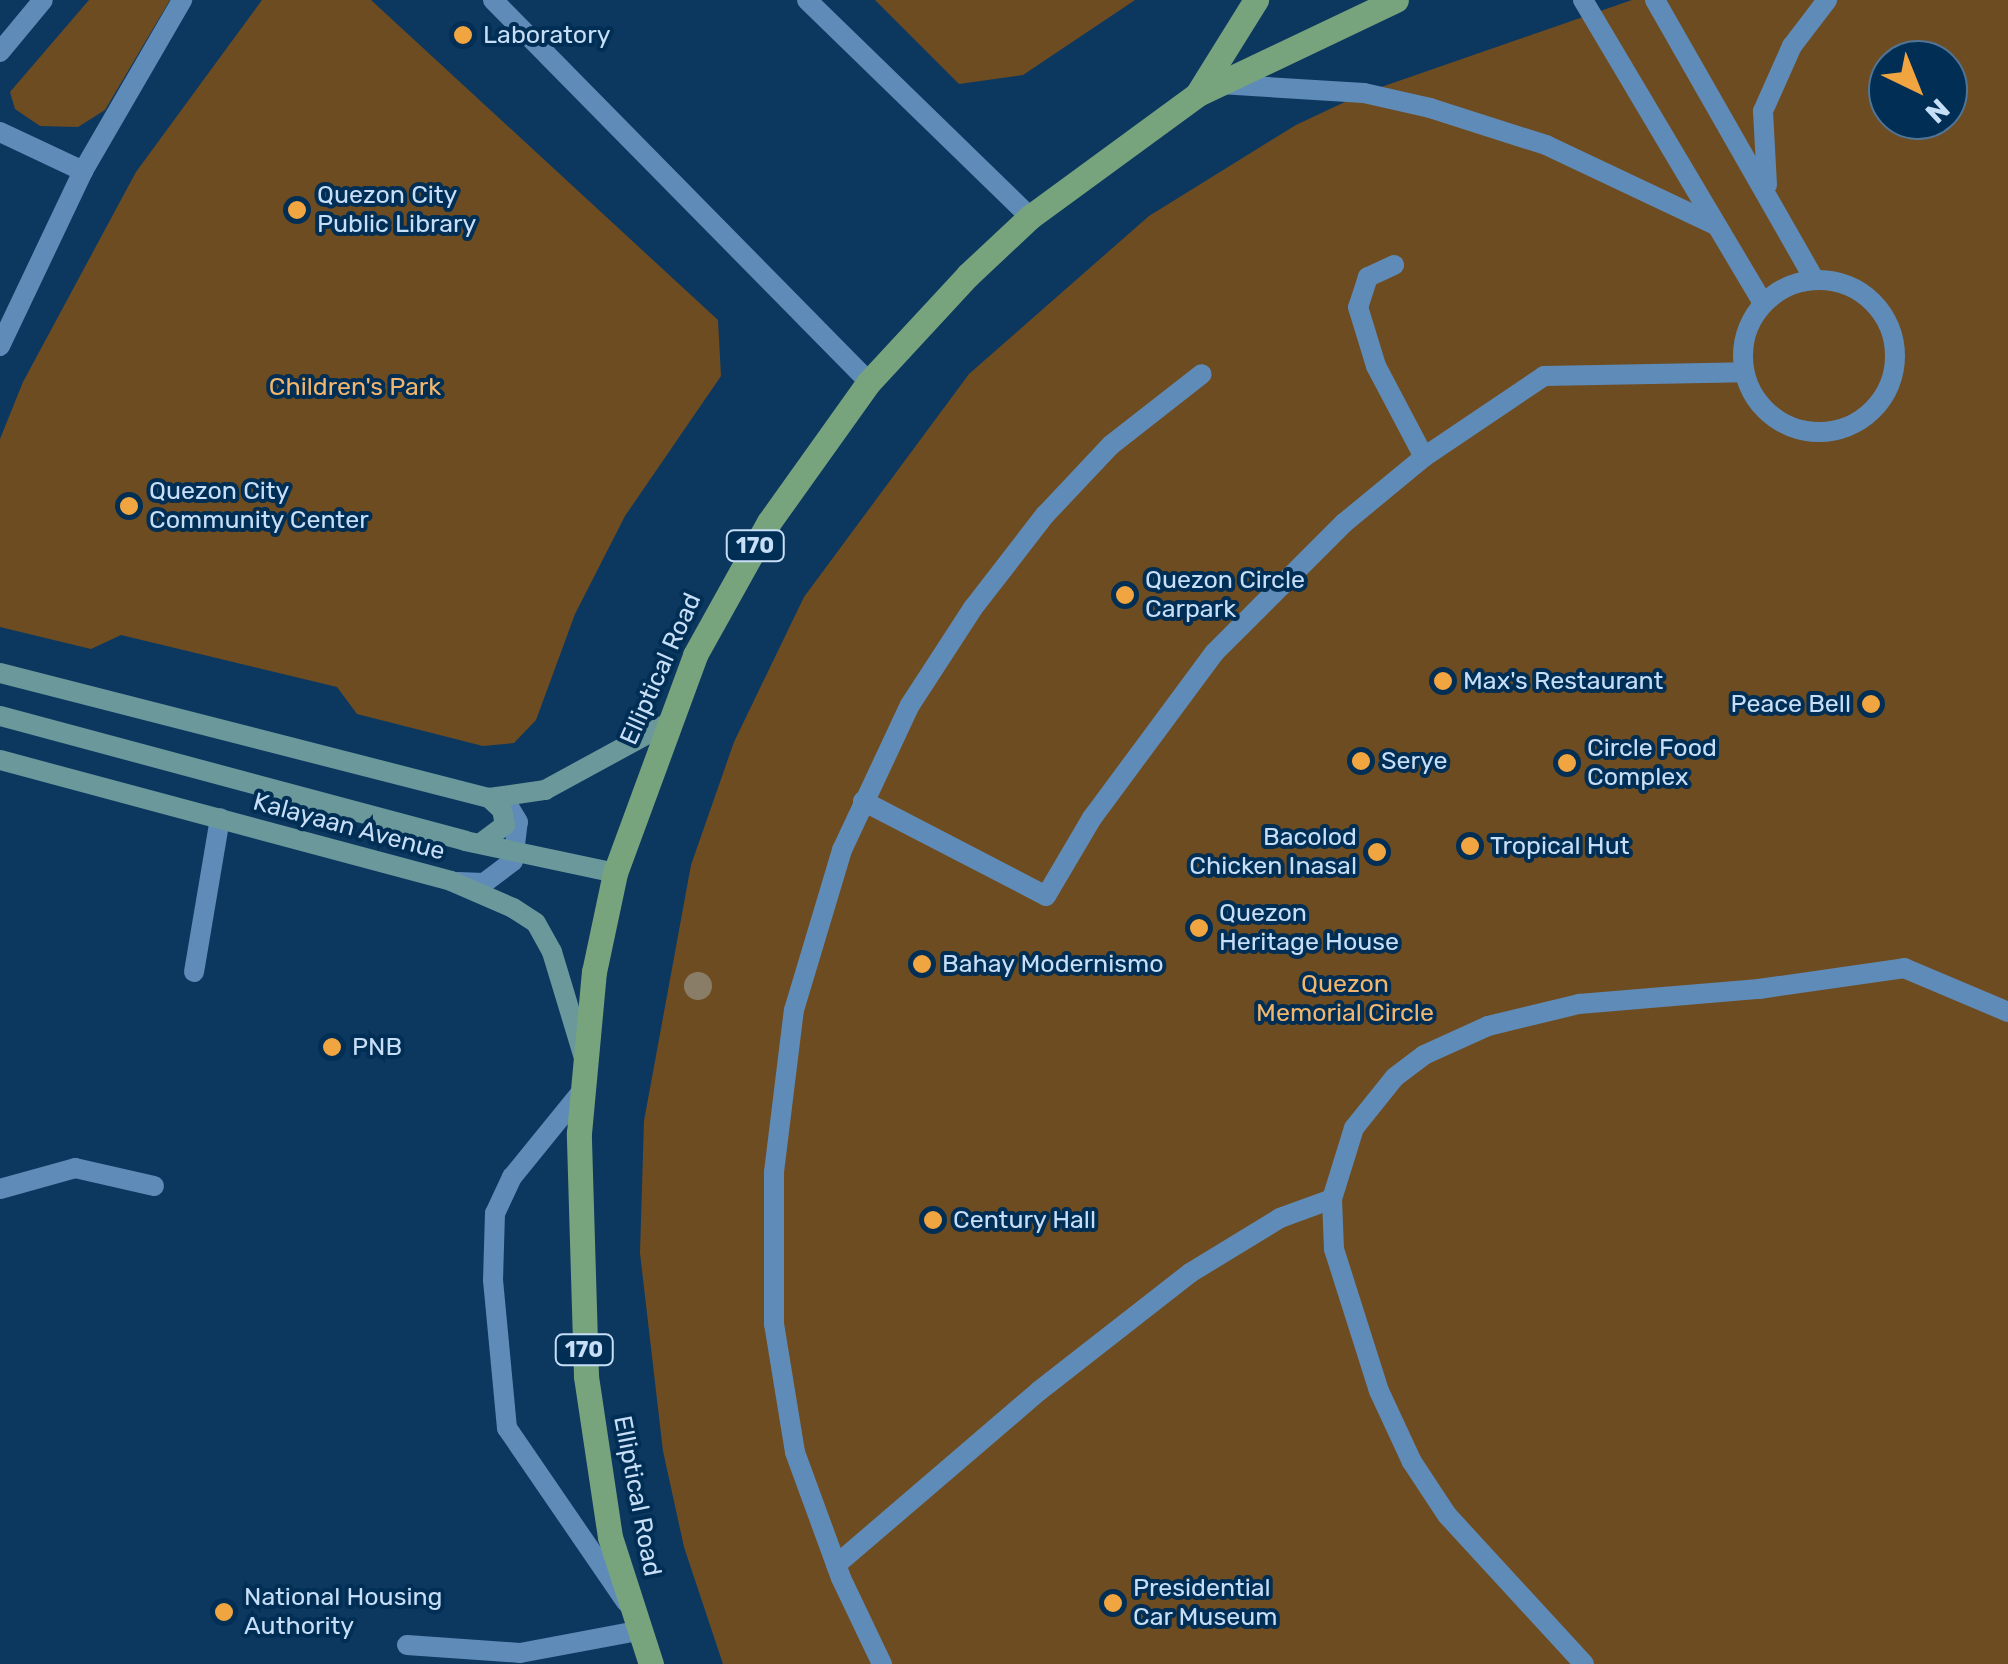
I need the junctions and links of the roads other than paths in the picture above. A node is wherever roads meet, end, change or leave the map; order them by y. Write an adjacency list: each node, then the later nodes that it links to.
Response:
1 (44, 0): 10 (lane)
2 (182, 0): 13 (lane)
3 (493, 0): 23 (lane)
4 (807, 0): 15 (lane)
5 (1256, 0): 11 (main road)
6 (1396, 0): 11 (main road, Elliptical Road / 170)
7 (1583, 0): 16 (lane)
8 (1655, 0): 14 (lane)
9 (1827, 0): 14 (lane)
10 (0, 52)
11 (1208, 89): 15 (main road, Elliptical Road / 170); 16 (lane)
12 (0, 132): 13 (lane)
13 (83, 171): 20 (lane)
14 (1771, 200): 18 (lane)
15 (1030, 217): 23 (main road, Elliptical Road / 170)
16 (1717, 226): 19 (lane)
17 (1394, 265): 24 (lane)
18 (1814, 280): 19 (lane); 21 (lane)
19 (1764, 303): 21 (lane)
20 (0, 346)
21 (1744, 372): 24 (lane)
22 (1202, 374): 30 (lane)
23 (869, 382): 27 (main road, Elliptical Road / 170)
24 (1424, 457): 30 (lane)
25 (0, 673): 29 (main road)
26 (0, 716): 32 (main road, Kalayaan Avenue)
27 (666, 724): 29 (main road); 34 (main road, Elliptical Road / 170)
28 (0, 760): 31 (main road, Kalayaan Avenue)
29 (488, 798): 32 (main road); 33 (lane)
30 (863, 801): 43 (lane)
31 (220, 818): 35 (main road, Kalayaan Avenue); 36 (lane)
32 (480, 843): 33 (main road, Kalayaan Avenue)
33 (516, 850): 34 (main road, Kalayaan Avenue); 35 (lane)
34 (615, 873): 38 (main road, Elliptical Road / 170)
35 (450, 881): 38 (main road, Kalayaan Avenue)
36 (194, 972)
37 (2008, 1012): 42 (lane)
38 (584, 1060): 39 (main road, Elliptical Road / 170)
39 (582, 1091): 44 (main road, Elliptical Road / 170); 44 (lane)
40 (154, 1186): 41 (lane)
41 (0, 1189)
42 (1332, 1199): 43 (lane); 51 (lane)
43 (836, 1565): 50 (lane)
44 (628, 1605): 45 (main road, Elliptical Road / 170)
45 (638, 1630): 47 (lane); 49 (main road, Elliptical Road / 170)
46 (407, 1645): 47 (lane)
47 (520, 1653): 48 (lane)
48 (500, 1664)
49 (651, 1664)
50 (882, 1664)
51 (1584, 1664)

